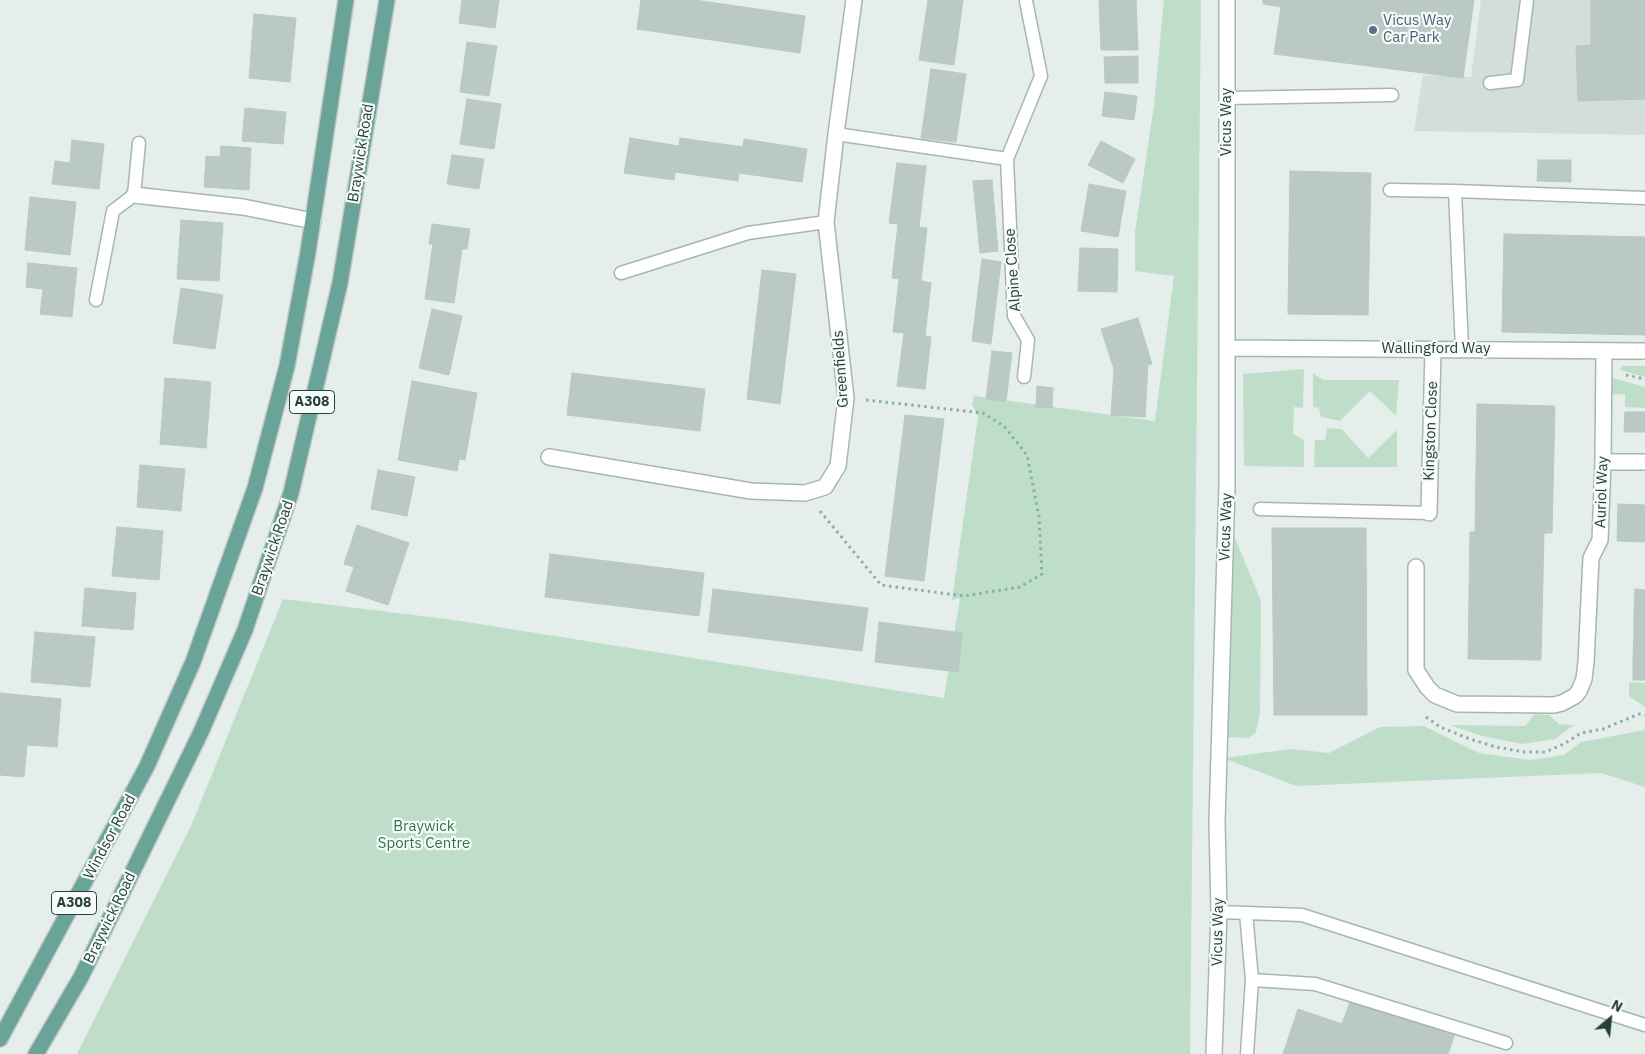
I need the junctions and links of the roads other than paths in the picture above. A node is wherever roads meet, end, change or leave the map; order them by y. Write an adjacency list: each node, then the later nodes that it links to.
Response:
1 (346, 0): 17 (main road, A308)
2 (387, 0): 39 (main road, Braywick Road / A308)
3 (854, 0): 10 (street, Greenfields)
4 (1226, 0): 9 (street, Vicus Way)
5 (1527, 0): 7 (lane)
6 (1026, 1): 12 (lane, Alpine Close)
7 (1490, 83)
8 (1392, 95): 9 (lane)
9 (1228, 98): 21 (street, Vicus Way)
10 (836, 134): 12 (lane); 18 (street, Greenfields)
11 (140, 143): 15 (lane)
12 (1007, 159): 26 (lane, Alpine Close)
13 (1390, 190): 14 (lane)
14 (1455, 192): 16 (lane); 23 (lane)
15 (134, 195): 17 (street); 20 (lane)
16 (1645, 198)
17 (313, 222): 37 (main road, Windsor Road / A308)
18 (826, 222): 19 (lane); 27 (street, Greenfields)
19 (621, 273)
20 (96, 300)
21 (1227, 348): 22 (street, Wallingford Way); 33 (street, Vicus Way)
22 (1433, 349): 23 (street, Wallingford Way); 31 (street, Kingston Close)
23 (1462, 349): 24 (street, Wallingford Way)
24 (1604, 351): 25 (street, Wallingford Way); 28 (street, Auriol Way)
25 (1645, 352)
26 (1024, 377)
27 (549, 457)
28 (1603, 462): 29 (street); 32 (street, Auriol Way)
29 (1645, 462)
30 (1260, 509): 31 (lane)
31 (1428, 513)
32 (1416, 567)
33 (1219, 912): 34 (lane); 40 (street, Vicus Way)
34 (1246, 913): 35 (lane); 36 (lane)
35 (1252, 980): 38 (lane); 41 (lane)
36 (1645, 1025)
37 (0, 1039)
38 (1506, 1043)
39 (36, 1054)
40 (1214, 1054)
41 (1247, 1054)

